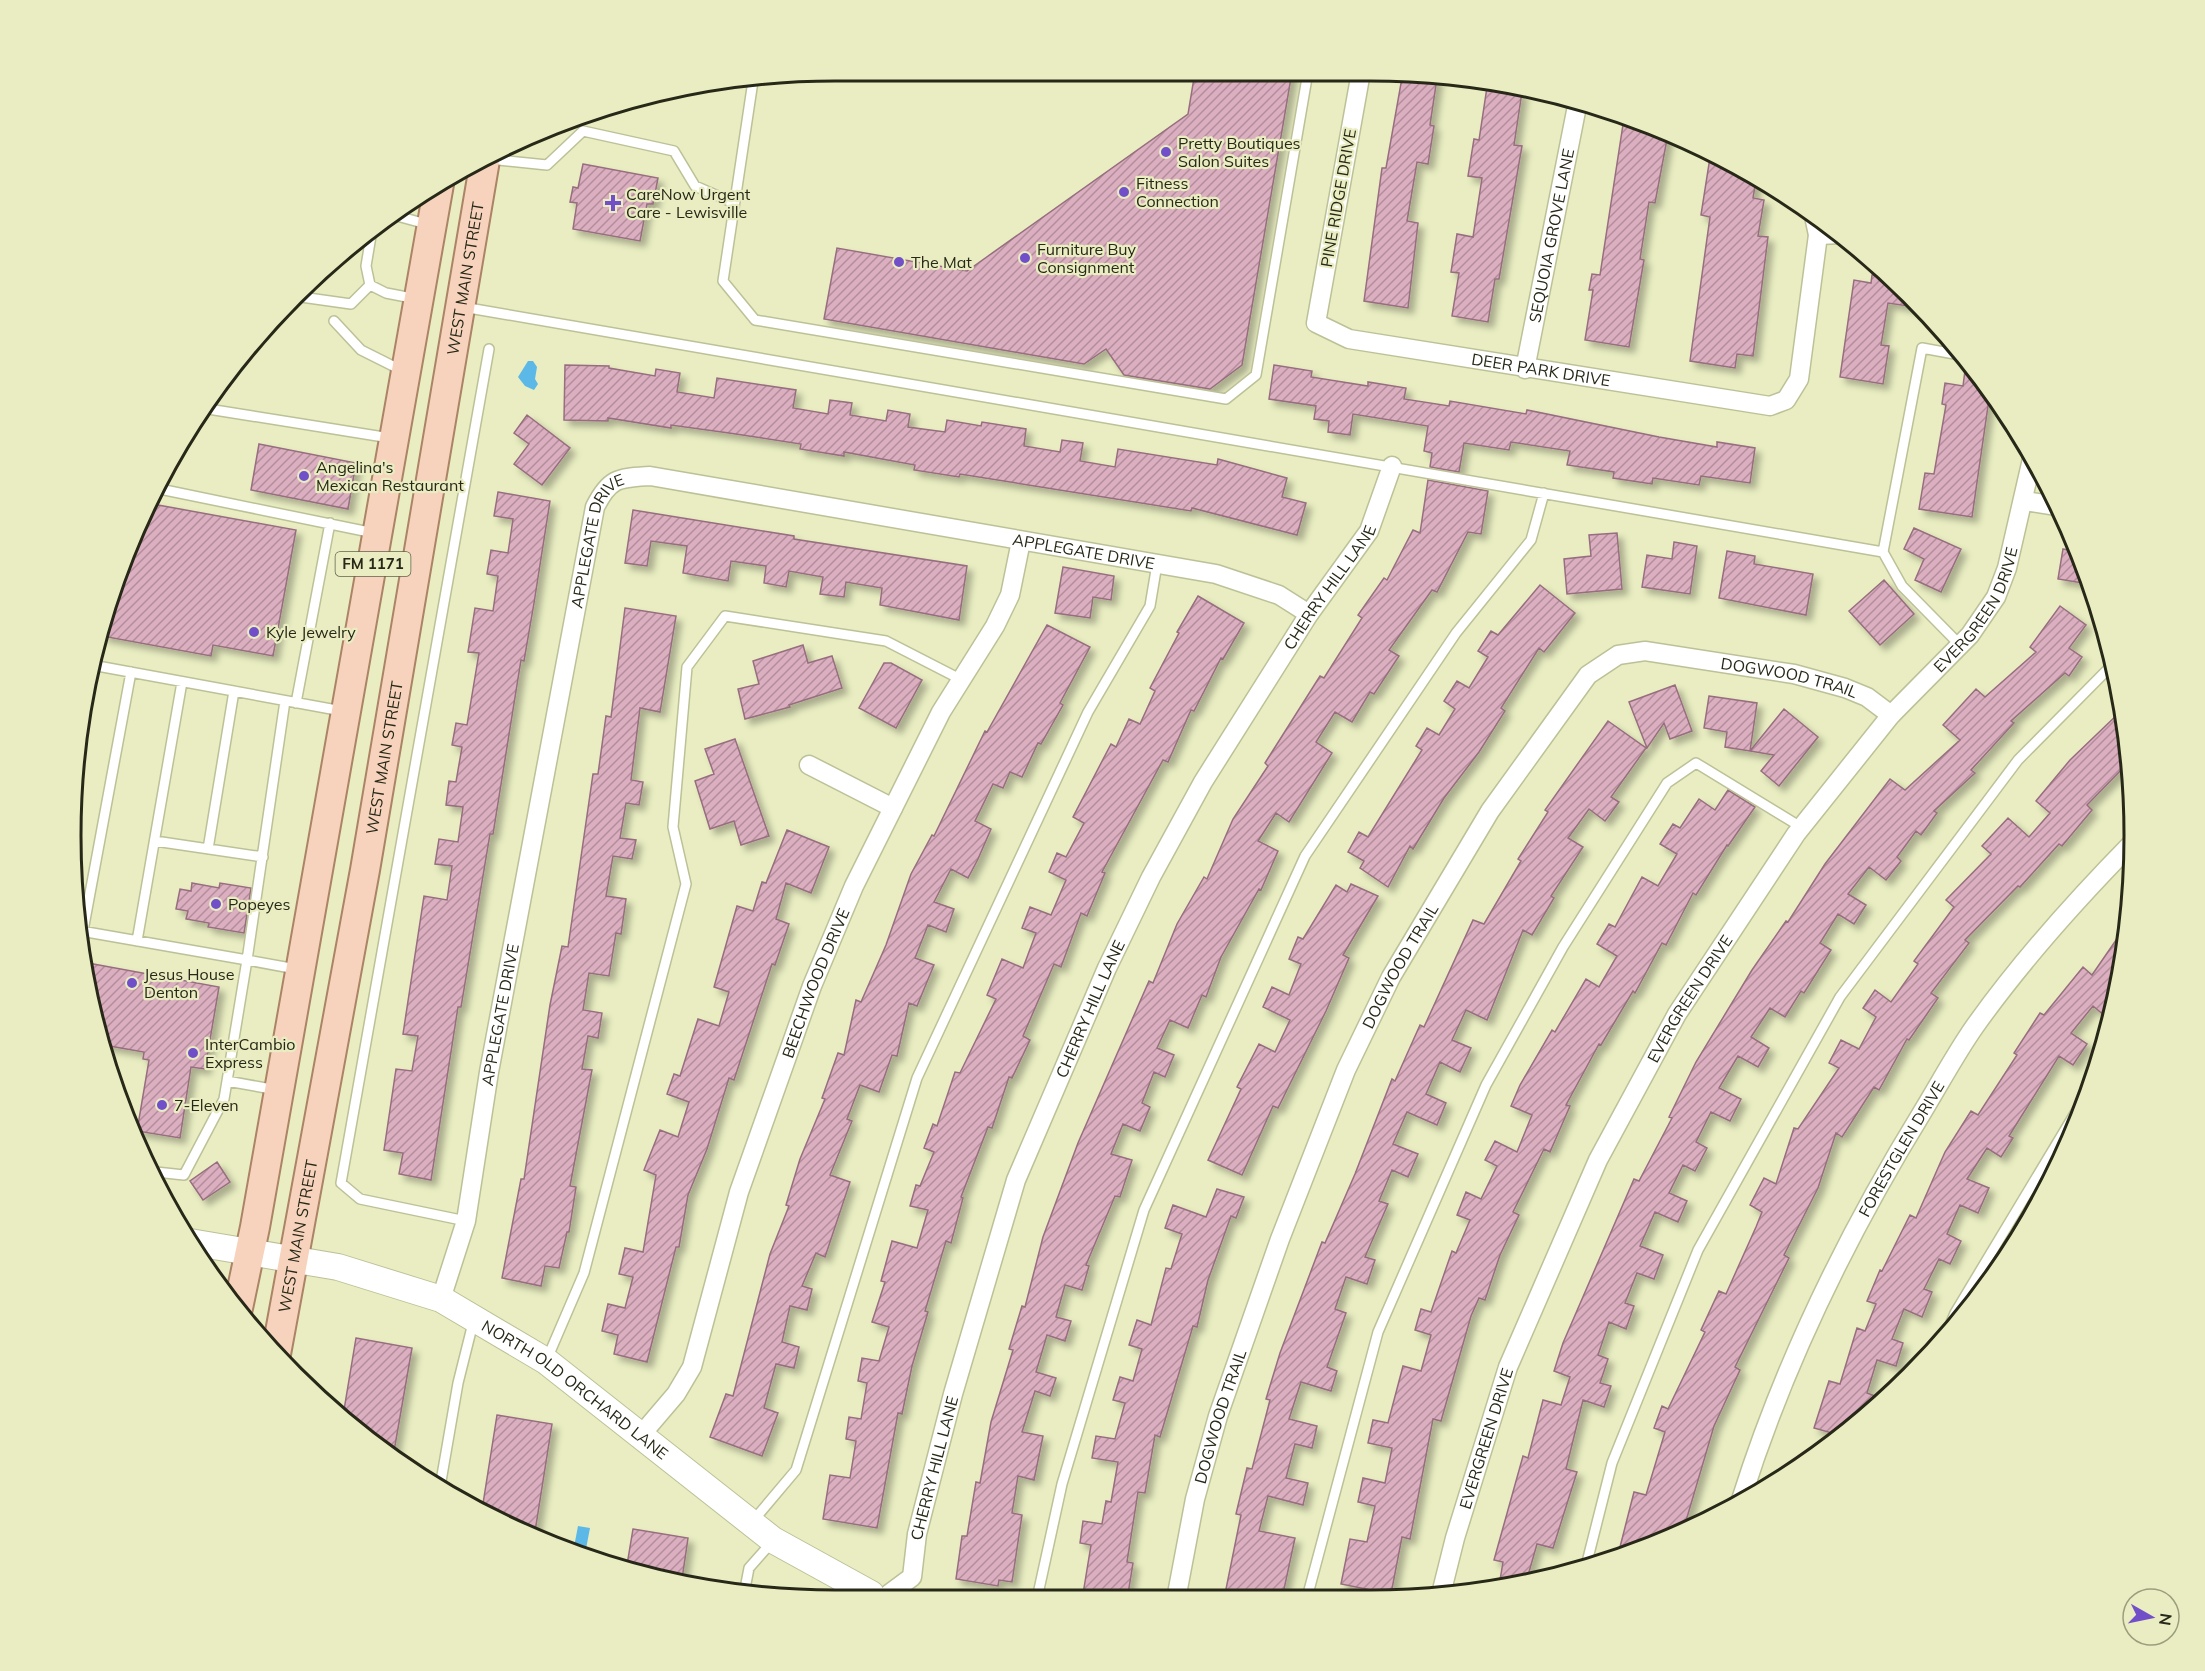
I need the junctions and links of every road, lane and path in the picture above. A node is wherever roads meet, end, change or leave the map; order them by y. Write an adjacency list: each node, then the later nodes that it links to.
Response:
1 (1306, 81): 8 (lane)
2 (1359, 81): 20 (street, PINE RIDGE DRIVE)
3 (752, 86): 8 (lane)
4 (1576, 110): 23 (street, SEQUOIA GROVE LANE)
5 (499, 160): 8 (lane)
6 (484, 168): 18 (main road, WEST MAIN STREET / FM 1171)
7 (437, 195): 10 (main road, FM 1171)
8 (734, 202)
9 (403, 218): 10 (lane)
10 (432, 225): 17 (main road, FM 1171)
11 (1817, 228): 12 (street)
12 (1818, 235): 13 (street); 23 (street, DEER PARK DRIVE)
13 (1826, 235)
14 (370, 242): 15 (lane)
15 (370, 285): 16 (lane); 17 (lane)
16 (306, 298)
17 (420, 300): 24 (main road, FM 1171)
18 (460, 306): 25 (main road, WEST MAIN STREET / FM 1171); 28 (lane)
19 (334, 321): 24 (lane)
20 (1316, 323): 23 (street, DEER PARK DRIVE)
21 (489, 349): 68 (lane)
22 (1949, 353): 37 (lane)
23 (1525, 369)
24 (407, 373): 25 (main road); 27 (main road, FM 1171)
25 (448, 381): 51 (main road, WEST MAIN STREET / FM 1171)
26 (213, 410): 27 (lane)
27 (396, 438): 35 (main road, FM 1171)
28 (1392, 466): 31 (lane); 39 (street, CHERRY HILL LANE)
29 (2030, 471): 32 (street, EVERGREEN DRIVE)
30 (165, 490): 34 (lane)
31 (1544, 493): 37 (lane); 88 (lane)
32 (2024, 501): 33 (street); 40 (street, EVERGREEN DRIVE)
33 (2047, 505)
34 (330, 523): 35 (lane); 48 (lane)
35 (379, 534): 49 (main road, FM 1171)
36 (1022, 541): 38 (street, APPLEGATE DRIVE); 44 (street, BEECHWOOD DRIVE); 68 (street, APPLEGATE DRIVE)
37 (1883, 552): 40 (lane)
38 (1157, 564): 39 (street, APPLEGATE DRIVE); 81 (lane)
39 (1309, 614): 87 (street, CHERRY HILL LANE)
40 (1960, 645): 50 (street, EVERGREEN DRIVE)
41 (100, 667): 43 (lane)
42 (2106, 671): 83 (lane)
43 (131, 672): 45 (lane); 59 (lane)
44 (962, 680): 53 (street, BEECHWOOD DRIVE); 77 (lane)
45 (182, 682): 46 (lane); 55 (lane)
46 (234, 691): 47 (lane); 56 (lane)
47 (285, 701): 48 (lane); 58 (lane)
48 (296, 703): 49 (lane)
49 (347, 712): 51 (main road); 63 (main road, FM 1171)
50 (1891, 715): 54 (street, EVERGREEN DRIVE); 89 (street, DOGWOOD TRAIL)
51 (390, 720): 71 (main road, WEST MAIN STREET / FM 1171)
52 (809, 765): 53 (street)
53 (893, 808): 78 (street, BEECHWOOD DRIVE)
54 (1801, 827): 85 (street, EVERGREEN DRIVE); 90 (lane)
55 (155, 841): 56 (lane); 61 (lane)
56 (208, 849): 58 (lane)
57 (2123, 853): 80 (street, FORESTGLEN DRIVE)
58 (263, 857): 62 (lane)
59 (85, 913)
60 (87, 932): 61 (lane)
61 (137, 941): 62 (lane)
62 (247, 960): 63 (lane); 64 (lane)
63 (301, 970): 65 (main road, FM 1171)
64 (227, 1081): 65 (lane); 67 (lane)
65 (280, 1090): 70 (main road, FM 1171)
66 (2062, 1136): 74 (lane)
67 (160, 1172)
68 (466, 1221): 73 (street, APPLEGATE DRIVE)
69 (201, 1244): 70 (street, NORTH OLD ORCHARD LANE)
70 (248, 1252): 71 (street, NORTH OLD ORCHARD LANE); 72 (main road, FM 1171)
71 (294, 1260): 73 (street, NORTH OLD ORCHARD LANE); 76 (main road, WEST MAIN STREET / FM 1171)
72 (240, 1298)
73 (441, 1299): 75 (street, NORTH OLD ORCHARD LANE)
74 (1960, 1305)
75 (474, 1317): 77 (street, NORTH OLD ORCHARD LANE); 79 (lane)
76 (278, 1344)
77 (546, 1361): 78 (street, NORTH OLD ORCHARD LANE)
78 (641, 1435): 81 (street, NORTH OLD ORCHARD LANE)
79 (441, 1479)
80 (1744, 1491)
81 (751, 1523): 82 (street, NORTH OLD ORCHARD LANE)
82 (773, 1540): 84 (lane); 86 (street, NORTH OLD ORCHARD LANE)
83 (1588, 1557)
84 (746, 1585)
85 (1443, 1586)
86 (864, 1590)
87 (895, 1590)
88 (1039, 1590)
89 (1178, 1590)
90 (1309, 1590)

